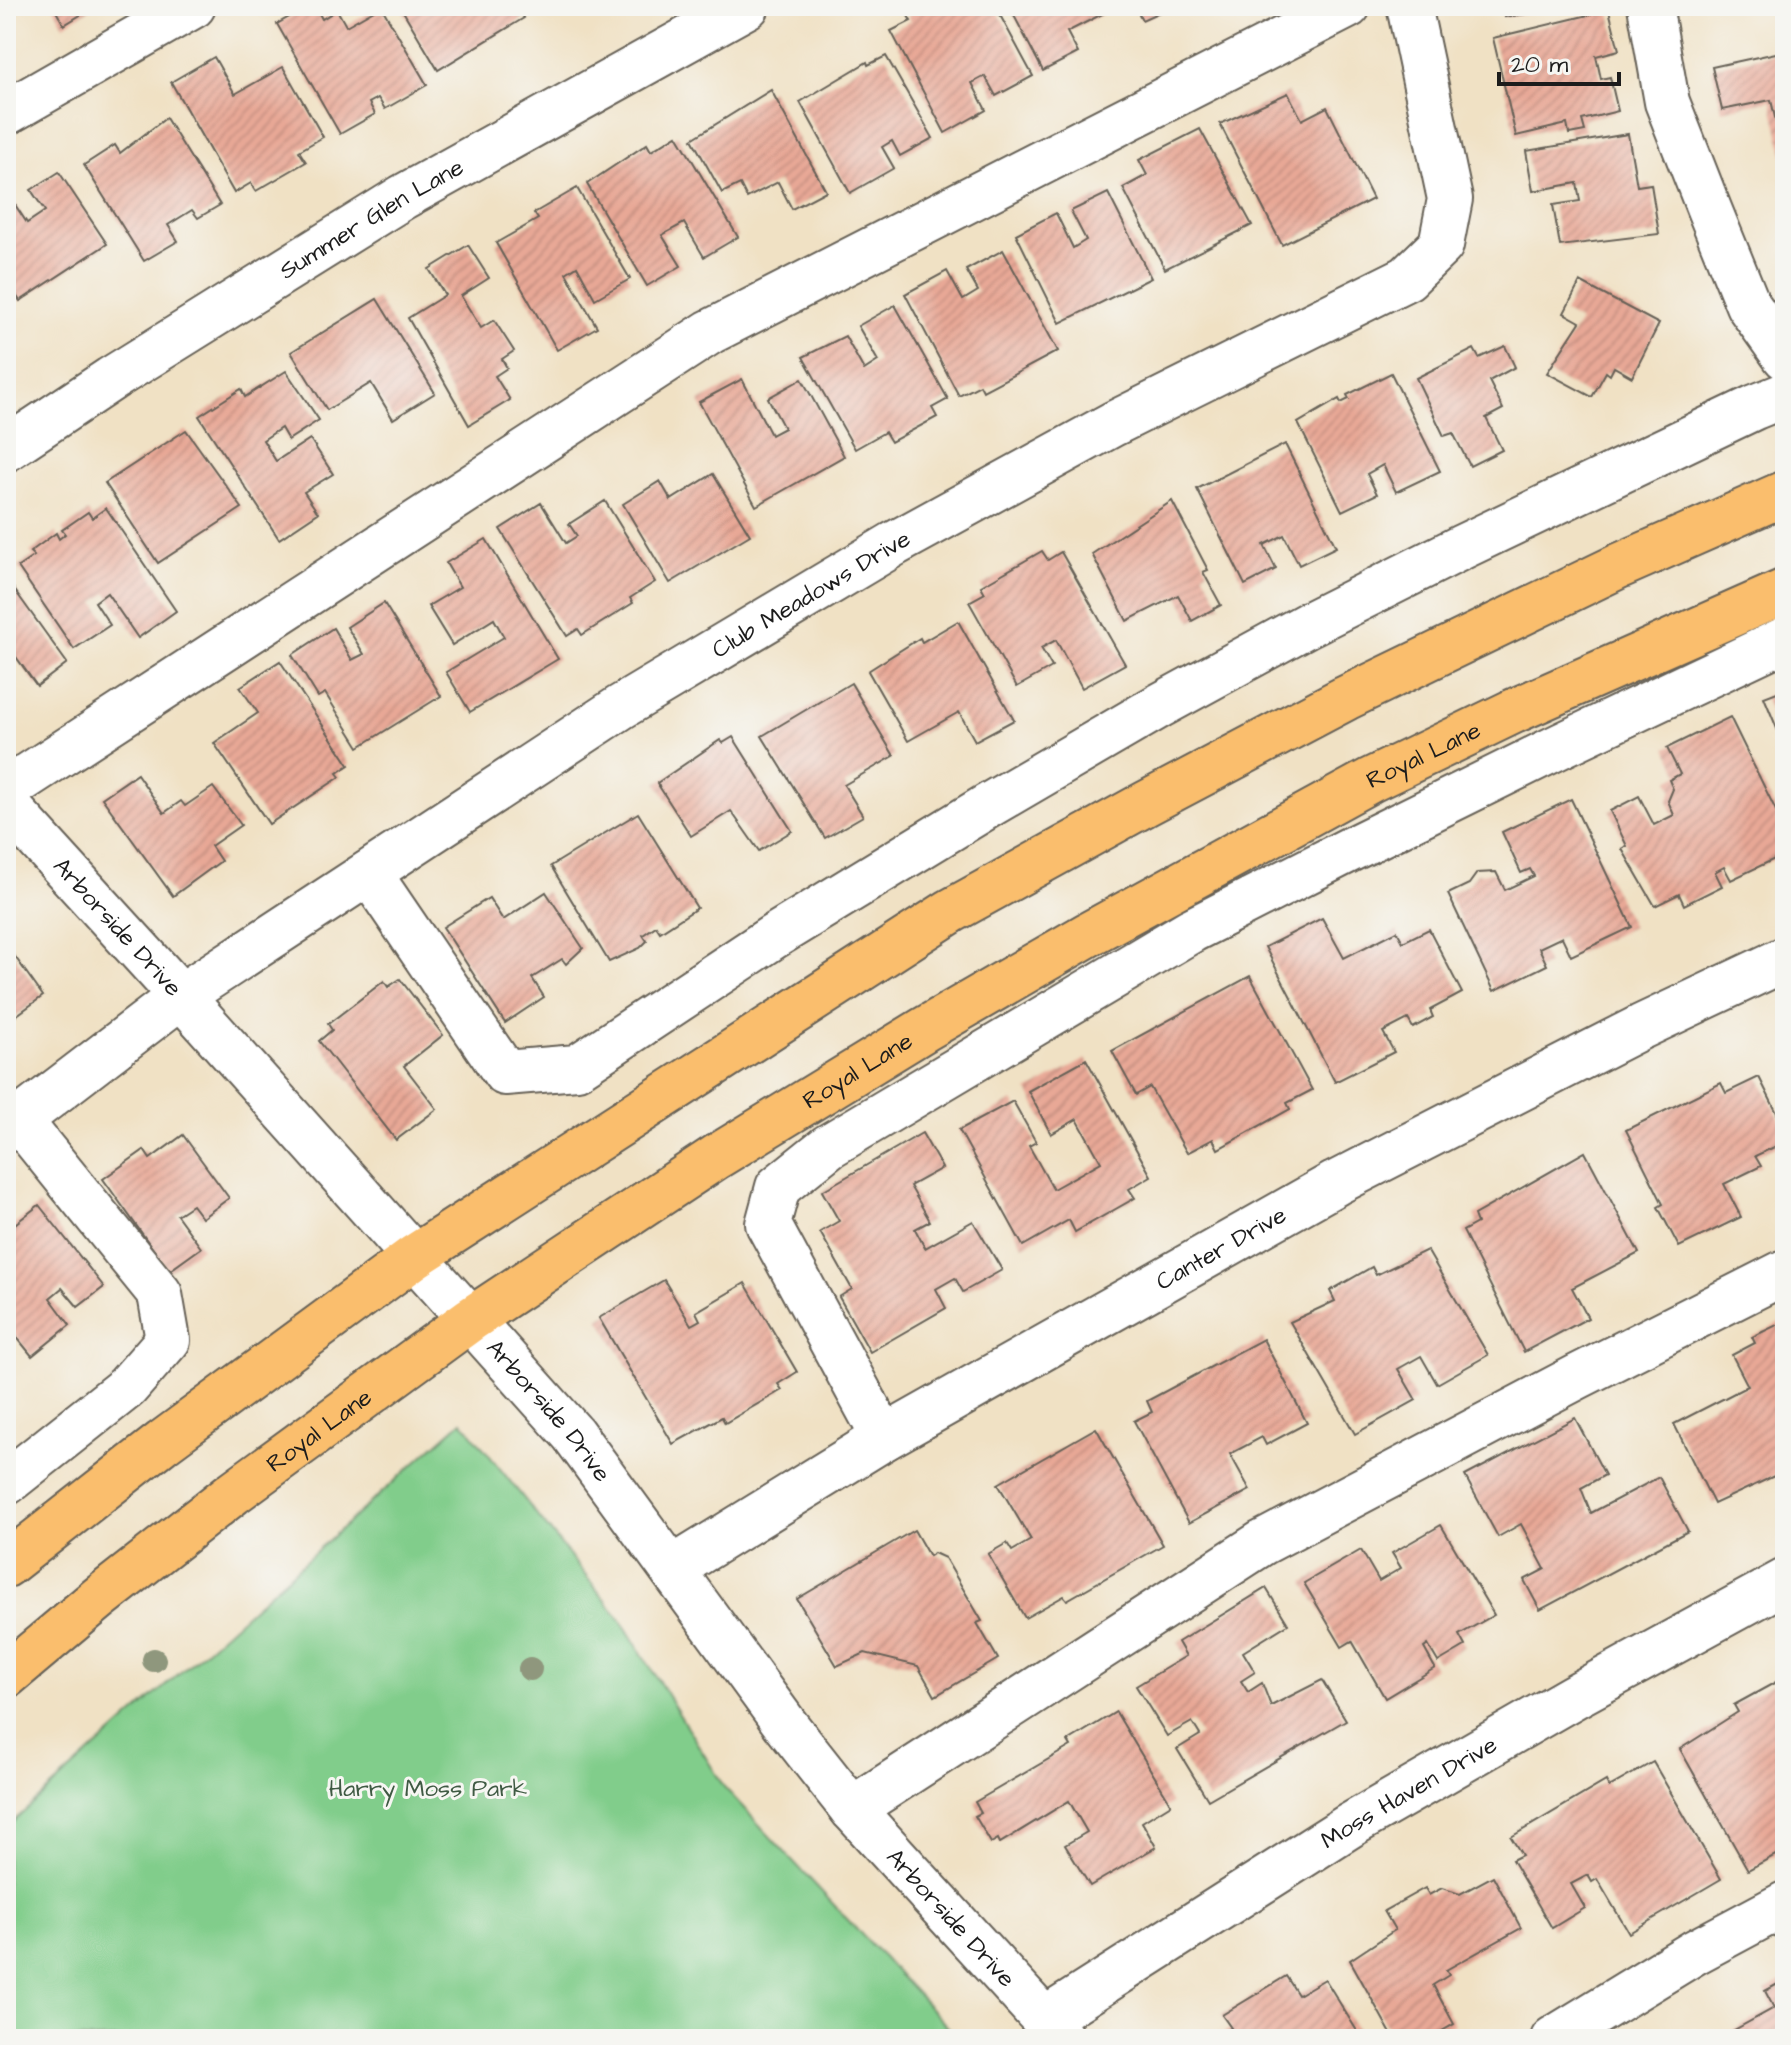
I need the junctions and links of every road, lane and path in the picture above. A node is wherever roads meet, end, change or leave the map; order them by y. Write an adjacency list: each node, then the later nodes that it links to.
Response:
1 (193, 6): 6 (street)
2 (747, 6): 9 (street, Summer Glen Lane)
3 (1348, 6): 13 (street)
4 (1409, 6): 15 (street, Club Meadows Drive)
5 (1650, 6): 7 (street)
6 (6, 113)
7 (1785, 357)
8 (1785, 395): 15 (street)
9 (6, 449)
10 (1785, 493): 19 (main road)
11 (1785, 591): 21 (main road, Royal Lane)
12 (1785, 639): 22 (street)
13 (6, 790)
14 (6, 804): 17 (street, Arborside Drive)
15 (369, 873): 17 (street, Club Meadows Drive)
16 (1785, 959): 22 (street, Canter Drive)
17 (181, 996): 18 (street, Club Meadows Drive); 19 (street, Arborside Drive)
18 (12, 1125): 23 (street)
19 (414, 1257): 21 (street, Arborside Drive); 24 (main road)
20 (1785, 1272): 28 (street)
21 (471, 1319): 25 (street, Arborside Drive); 27 (main road, Royal Lane)
22 (884, 1438): 25 (street, Canter Drive)
23 (6, 1483)
24 (6, 1565)
25 (672, 1569): 28 (street, Arborside Drive)
26 (1785, 1581): 30 (street, Moss Haven Drive)
27 (6, 1676)
28 (852, 1809): 30 (street, Arborside Drive)
29 (1785, 1904): 31 (street)
30 (1053, 2030)
31 (1553, 2039)

